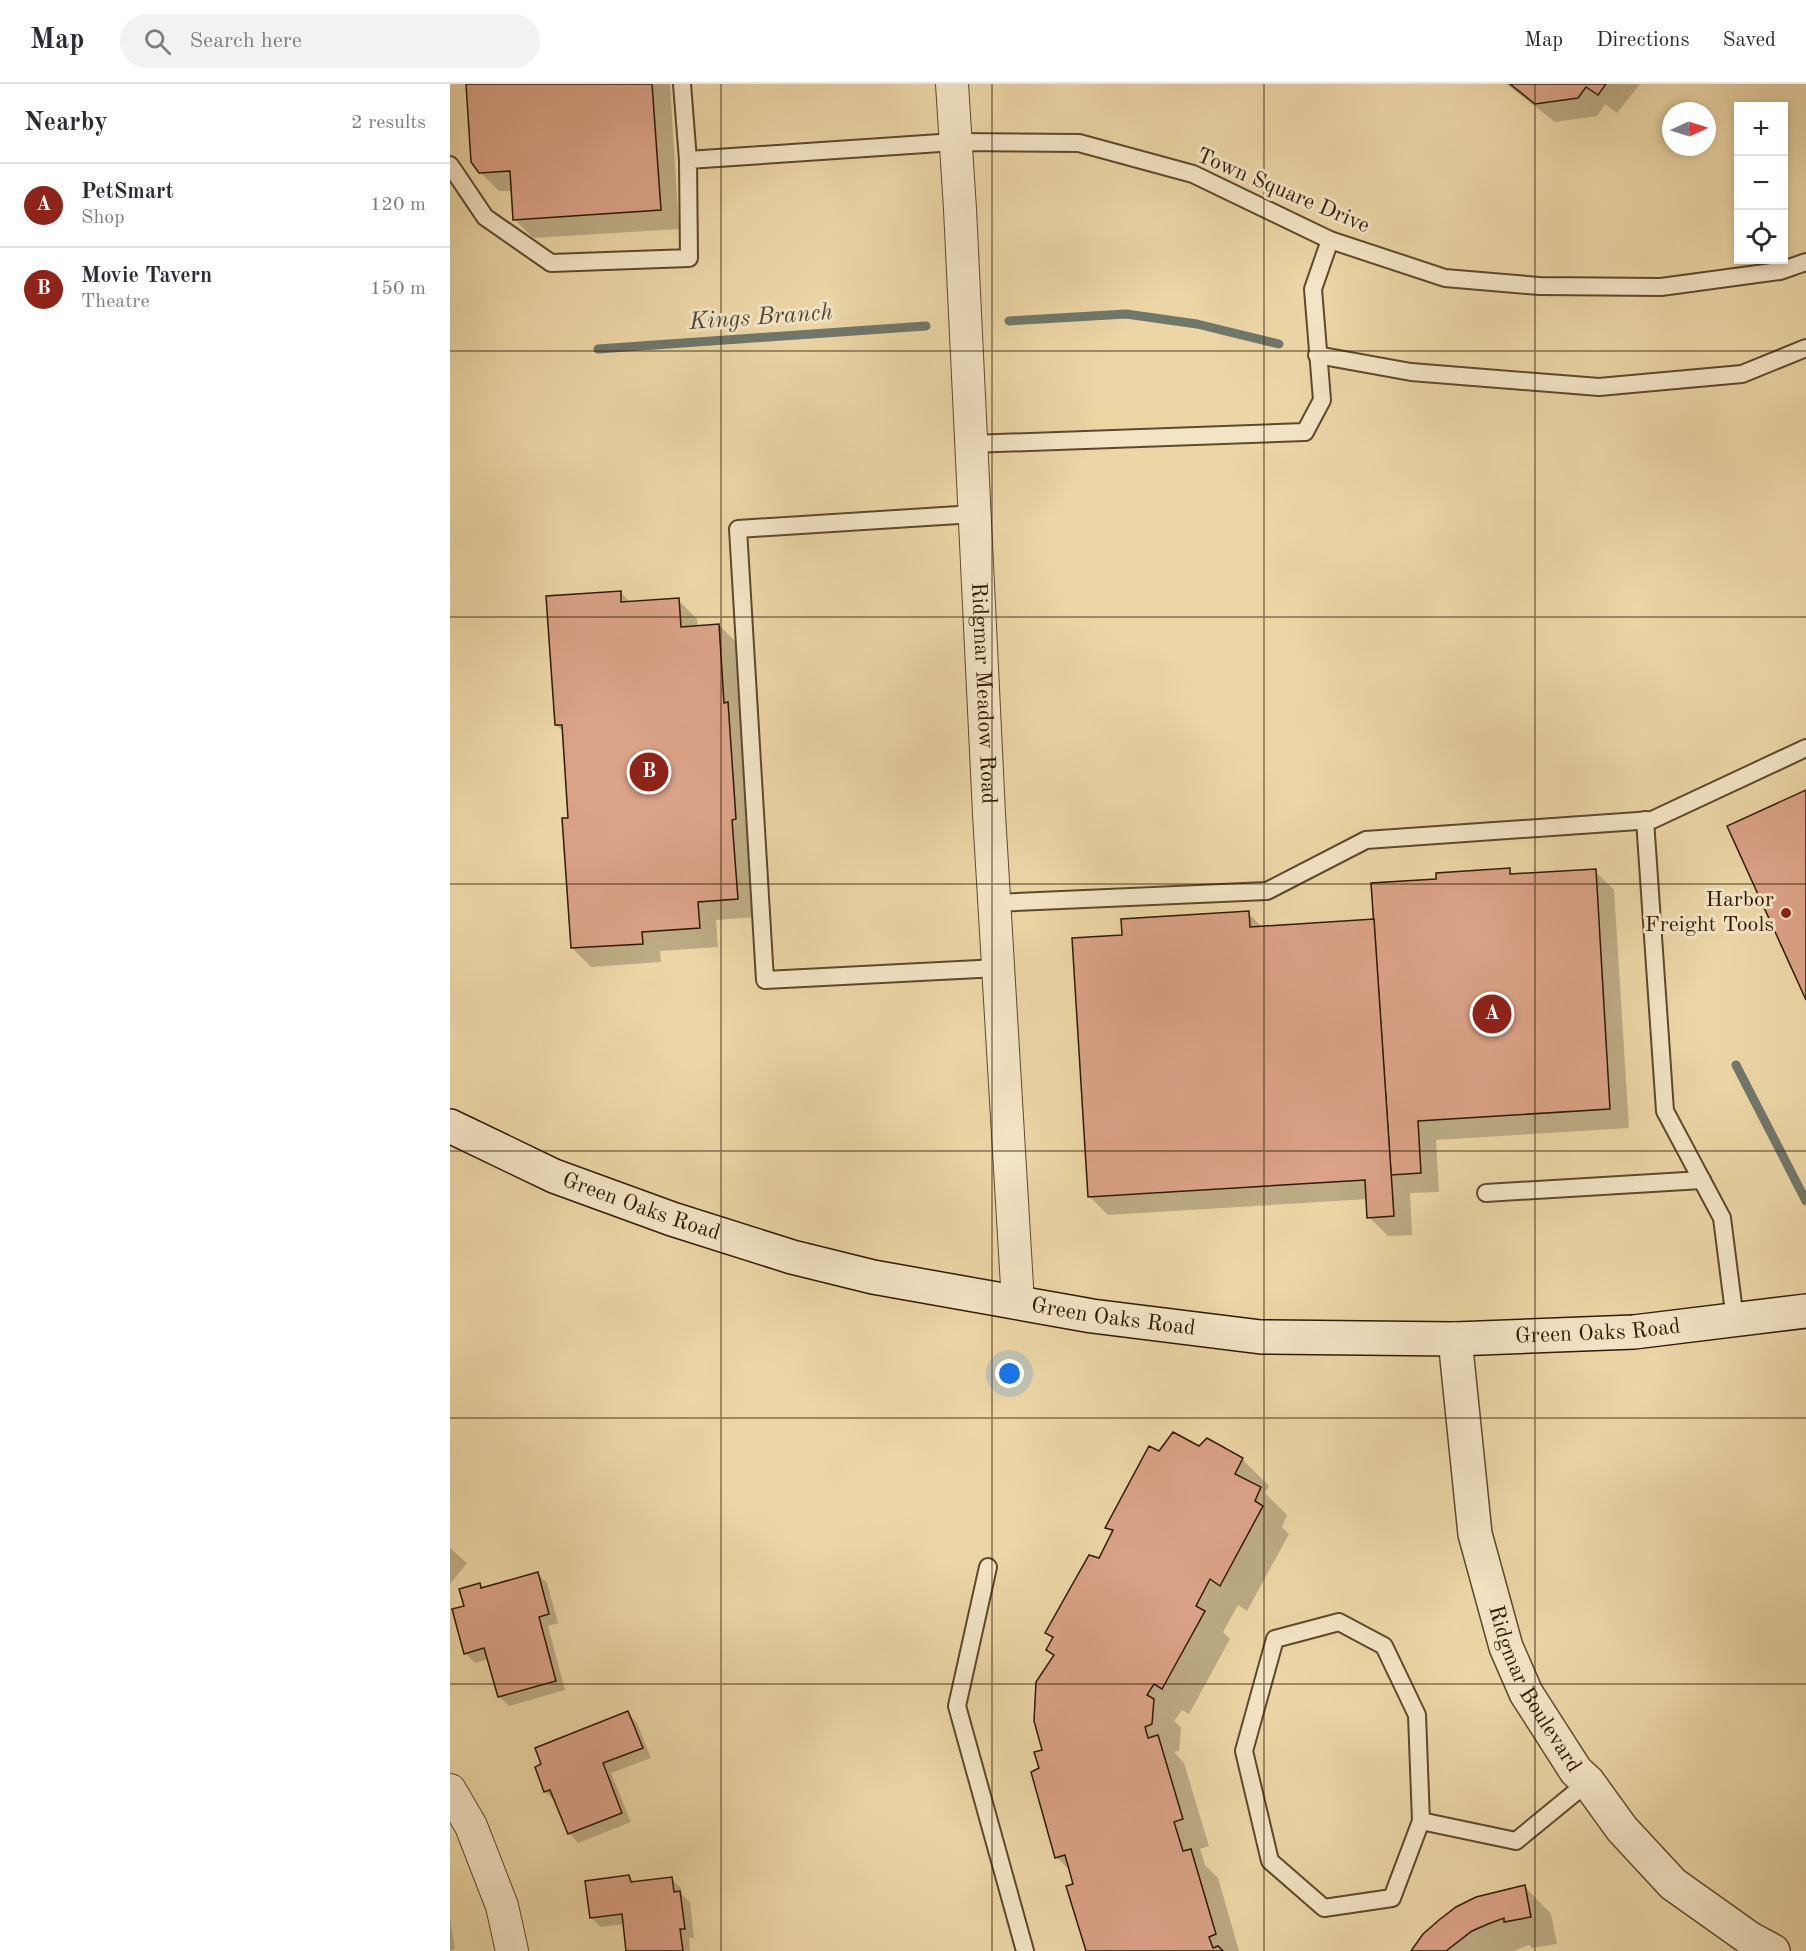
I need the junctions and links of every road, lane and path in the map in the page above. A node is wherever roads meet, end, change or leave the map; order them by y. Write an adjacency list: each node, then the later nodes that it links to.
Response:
1 (682, 84): 4 (lane)
2 (952, 84): 3 (street, Ridgmar Meadow Road)
3 (956, 142): 4 (lane, Town Square Drive); 6 (lane, Town Square Drive); 10 (street, Ridgmar Meadow Road)
4 (688, 160): 5 (lane)
5 (450, 165)
6 (1330, 240): 7 (lane, Town Square Drive); 9 (lane)
7 (1806, 262)
8 (1806, 348): 9 (lane)
9 (1317, 356): 10 (lane)
10 (971, 444): 11 (street, Ridgmar Meadow Road)
11 (974, 514): 14 (street, Ridgmar Meadow Road); 15 (lane)
12 (1806, 748): 13 (lane)
13 (1645, 820): 14 (lane); 17 (lane)
14 (994, 903): 15 (street, Ridgmar Meadow Road)
15 (998, 968): 19 (street, Ridgmar Meadow Road)
16 (450, 1126): 19 (main road, Green Oaks Road)
17 (1702, 1180): 18 (lane); 21 (lane)
18 (1486, 1193)
19 (1018, 1303): 22 (main road, Green Oaks Road)
20 (1806, 1311): 21 (main road, Green Oaks Road)
21 (1735, 1320): 22 (main road, Green Oaks Road)
22 (1455, 1339): 24 (main road, Ridgmar Boulevard)
23 (988, 1567): 28 (lane)
24 (1588, 1782): 26 (lane); 29 (main road, Ridgmar Boulevard)
25 (450, 1790): 27 (street)
26 (1421, 1821): 26 (lane)
27 (512, 1951)
28 (1025, 1951)
29 (1773, 1951)

